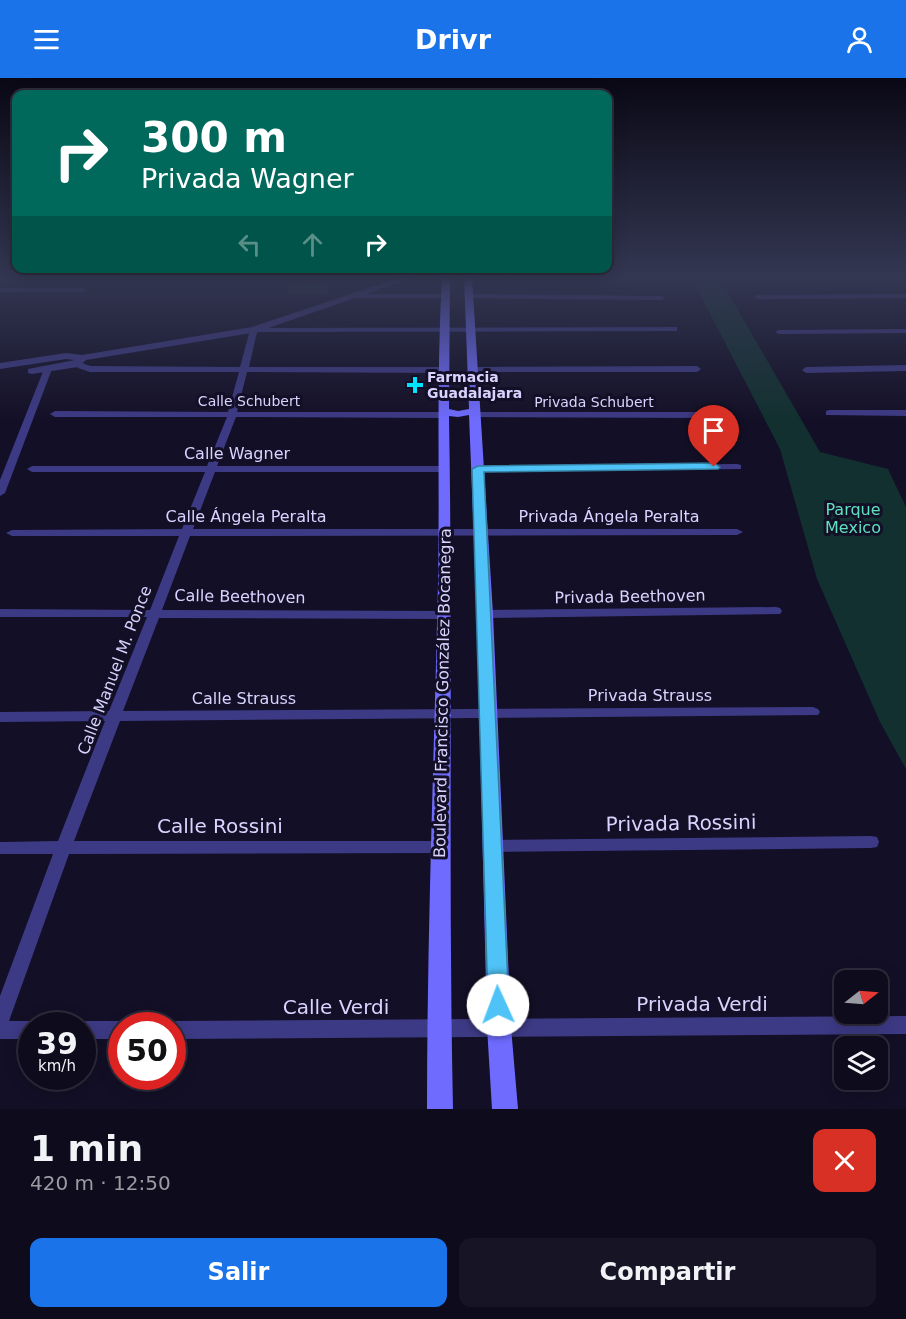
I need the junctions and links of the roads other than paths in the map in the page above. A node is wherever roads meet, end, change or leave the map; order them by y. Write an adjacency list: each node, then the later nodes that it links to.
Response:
1 (268, 325): 5 (street)
2 (444, 325): 6 (main road, Boulevard Francisco González Bocanegra)
3 (470, 325): 7 (main road)
4 (674, 329): 7 (street)
5 (254, 330): 6 (street); 10 (street); 14 (street, Calle Manuel M. Ponce)
6 (444, 331): 7 (street); 16 (main road, Boulevard Francisco González Bocanegra)
7 (471, 331): 17 (main road)
8 (906, 331): 9 (street)
9 (779, 332)
10 (80, 360): 11 (street); 13 (street); 14 (street)
11 (0, 366)
12 (906, 368): 18 (street)
13 (48, 369): 19 (street); 32 (street)
14 (245, 369): 16 (street); 25 (street, Calle Manuel M. Ponce)
15 (697, 369): 17 (street)
16 (444, 370): 20 (main road, Boulevard Francisco González Bocanegra)
17 (472, 370): 21 (main road)
18 (806, 370)
19 (0, 374)
20 (443, 413): 21 (main road); 25 (street, Calle Schubert); 30 (main road, Boulevard Francisco González Bocanegra)
21 (474, 413): 26 (street, Privada Schubert); 31 (main road)
22 (829, 413): 23 (street)
23 (906, 413)
24 (55, 414): 25 (street, Calle Schubert)
25 (232, 415): 28 (street, Calle Manuel M. Ponce)
26 (713, 415)
27 (737, 466): 31 (street)
28 (209, 468): 29 (street, Calle Wagner); 30 (street, Calle Wagner); 37 (street, Calle Manuel M. Ponce)
29 (32, 469)
30 (443, 469): 34 (main road, Boulevard Francisco González Bocanegra)
31 (478, 469): 35 (main road)
32 (0, 493)
33 (12, 532): 37 (street, Calle Ángela Peralta)
34 (445, 532): 35 (street, Calle Ángela Peralta); 37 (street, Calle Ángela Peralta); 42 (main road, Boulevard Francisco González Bocanegra)
35 (480, 532): 36 (street, Privada Ángela Peralta); 41 (main road)
36 (737, 532)
37 (185, 533): 39 (street, Calle Manuel M. Ponce)
38 (776, 611): 41 (street, Privada Beethoven)
39 (155, 612): 40 (street, Calle Beethoven); 42 (street, Calle Beethoven); 47 (street, Calle Manuel M. Ponce)
40 (0, 613)
41 (485, 614): 45 (main road)
42 (444, 615): 44 (main road, Boulevard Francisco González Bocanegra)
43 (813, 712): 45 (street, Privada Strauss)
44 (442, 714): 45 (street, Calle Strauss); 47 (street, Calle Strauss); 49 (main road, Boulevard Francisco González Bocanegra)
45 (488, 714): 50 (main road)
46 (0, 717): 47 (street, Calle Strauss)
47 (113, 717): 52 (street, Calle Manuel M. Ponce)
48 (870, 842): 50 (street, Privada Rossini)
49 (440, 846): 52 (street, Calle Rossini); 56 (main road, Boulevard Francisco González Bocanegra)
50 (493, 846): 55 (main road)
51 (0, 848): 52 (street, Calle Rossini)
52 (63, 848): 53 (street, Calle Manuel M. Ponce)
53 (0, 1021)
54 (906, 1025): 55 (street, Privada Verdi)
55 (499, 1027): 56 (street, Calle Verdi); 61 (main road)
56 (439, 1029): 59 (street, Calle Verdi); 60 (main road, Boulevard Francisco González Bocanegra)
57 (0, 1030): 58 (street)
58 (18, 1030)
59 (186, 1030)
60 (440, 1109)
61 (505, 1109)

